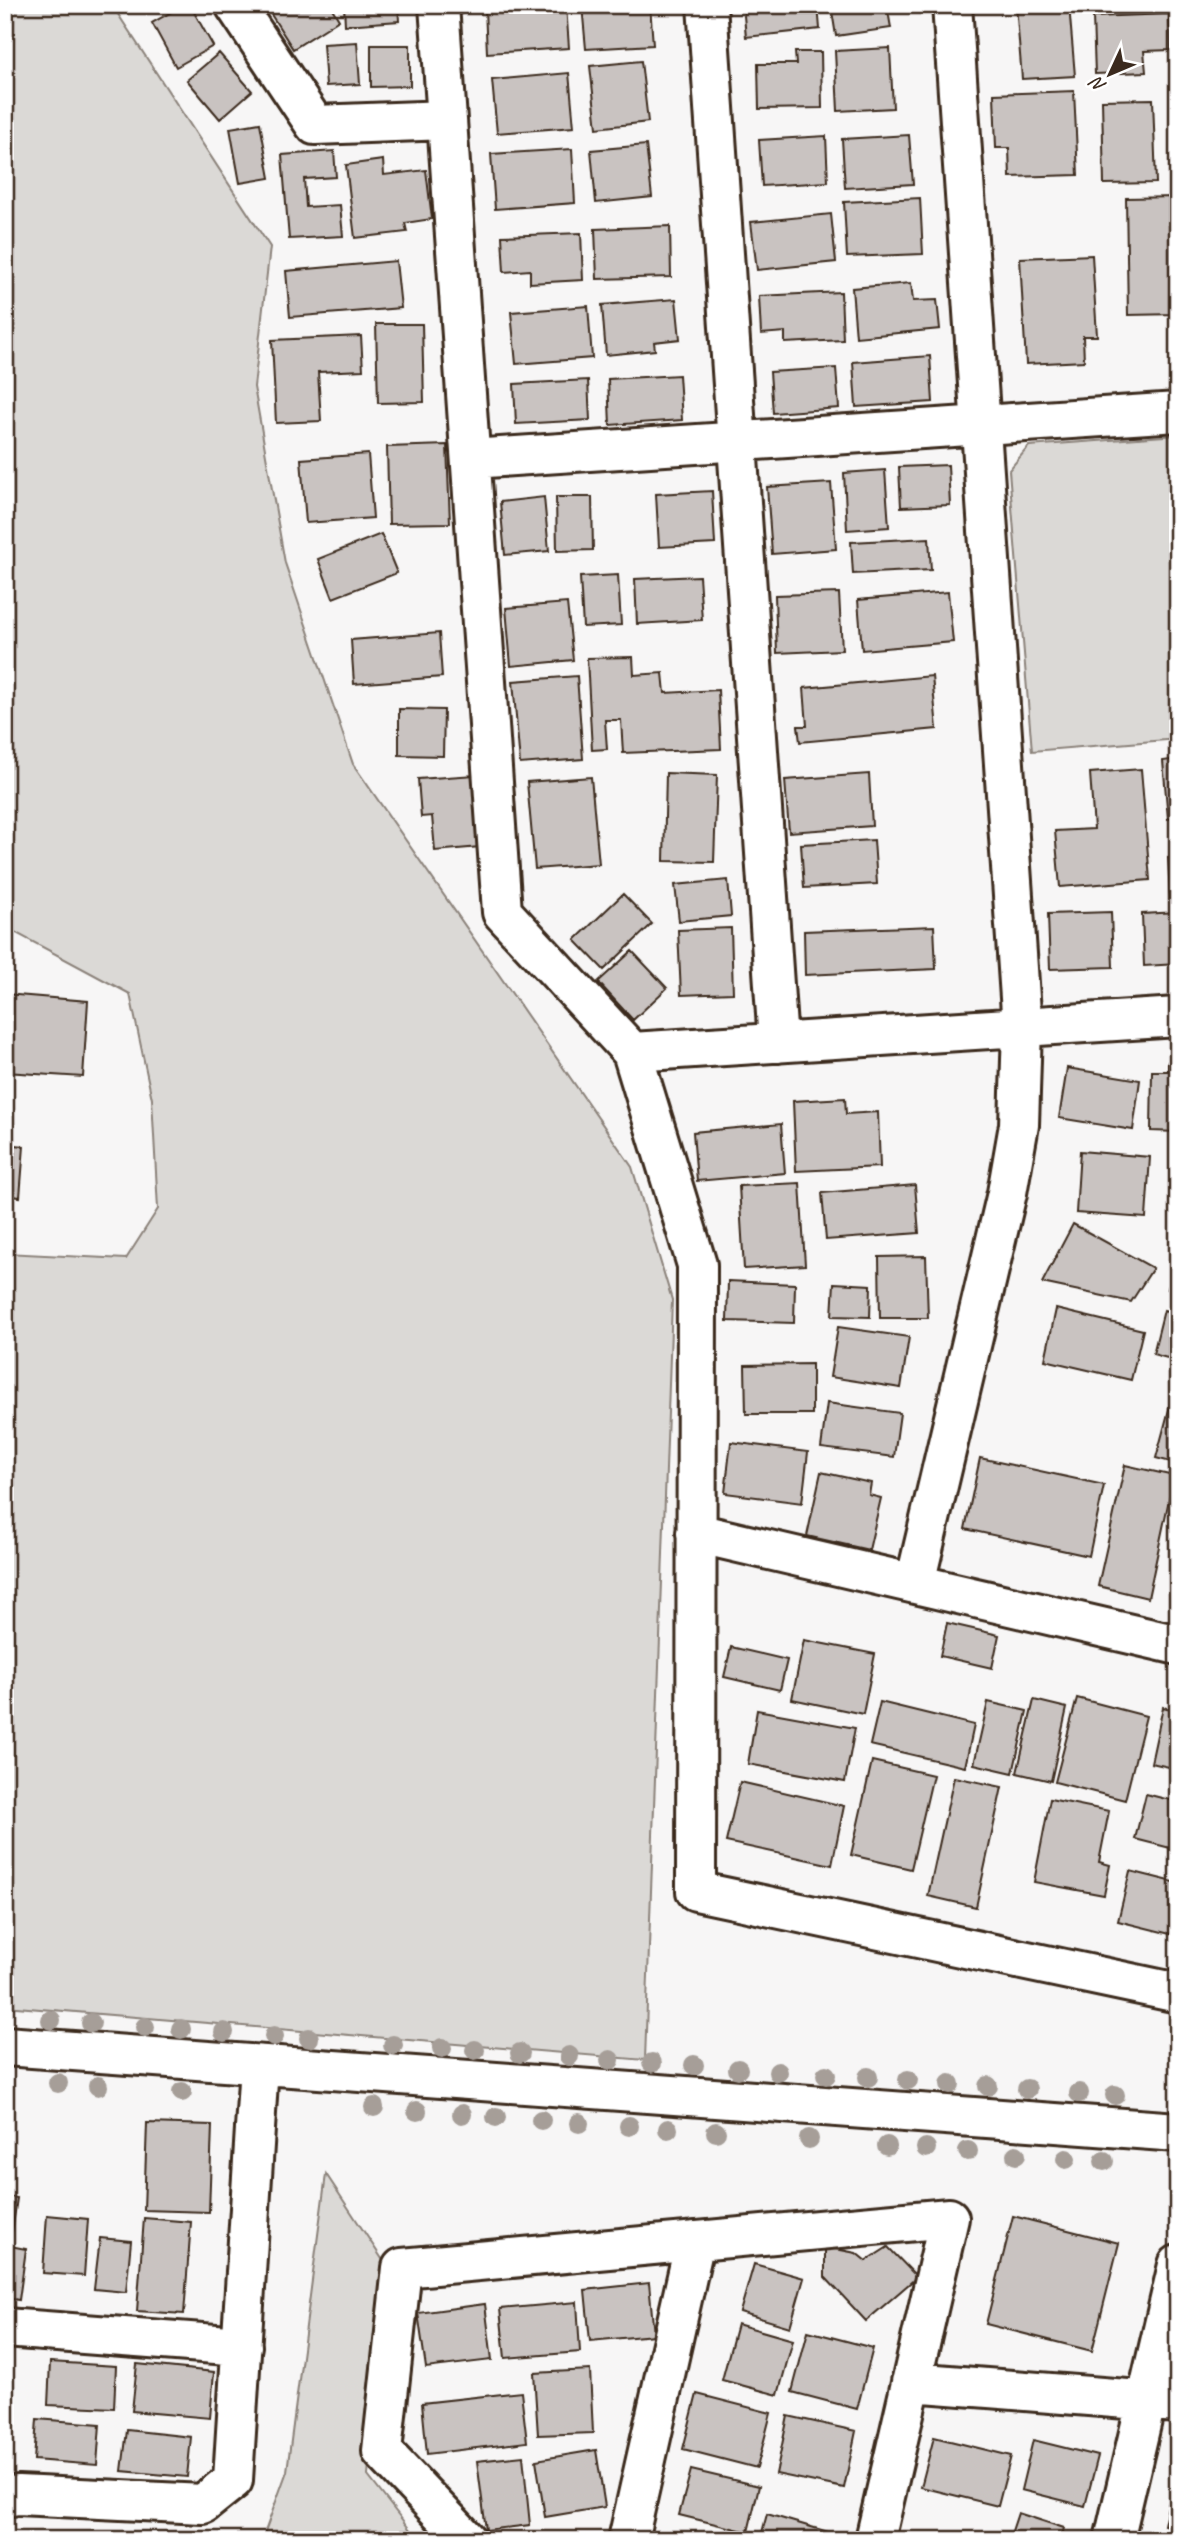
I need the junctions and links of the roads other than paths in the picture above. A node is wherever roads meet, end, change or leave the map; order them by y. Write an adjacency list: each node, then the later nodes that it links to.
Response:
1 (235, 5): 5 (street)
2 (439, 5): 5 (street)
3 (707, 5): 8 (street)
4 (952, 5): 7 (street)
5 (447, 120): 9 (street)
6 (1178, 412): 7 (street)
7 (981, 425): 8 (street); 11 (street)
8 (737, 442): 9 (street); 12 (street)
9 (471, 459): 13 (street)
10 (1178, 1017): 11 (street)
11 (1022, 1027): 12 (street); 15 (street)
12 (778, 1042): 13 (street)
13 (632, 1052): 14 (street)
14 (696, 1533): 15 (street); 17 (street)
15 (915, 1583): 16 (street)
16 (1178, 1644)
17 (1178, 1993)
18 (5, 2046): 19 (street)
19 (259, 2065): 20 (street); 24 (street)
20 (1178, 2132)
21 (695, 2241): 25 (street); 28 (street); 29 (street)
22 (1178, 2265): 26 (street)
23 (5, 2328): 24 (street)
24 (242, 2346): 27 (street)
25 (911, 2382): 26 (street); 30 (street)
26 (1162, 2402): 31 (street)
27 (5, 2497)
28 (467, 2540)
29 (628, 2540)
30 (875, 2540)
31 (1114, 2540)

